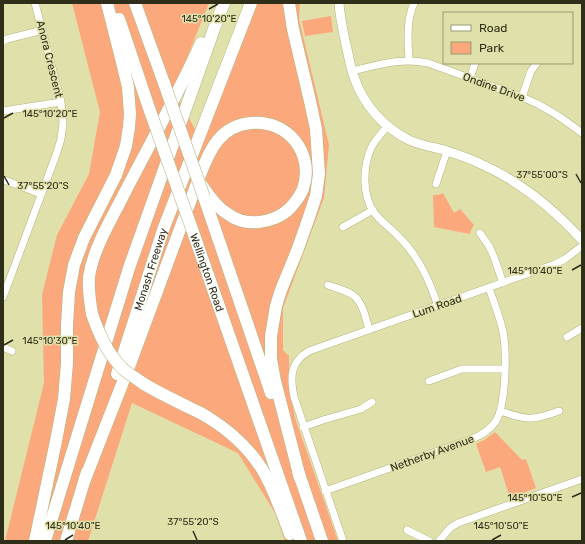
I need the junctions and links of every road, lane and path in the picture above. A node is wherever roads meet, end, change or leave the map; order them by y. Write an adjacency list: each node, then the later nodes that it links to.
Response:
1 (35, 3): 11 (street, Anora Crescent)
2 (107, 3): 54 (highway)
3 (113, 3): 58 (highway, Wellington Road, bridge)
4 (135, 3): 27 (highway, Wellington Road, bridge)
5 (219, 3): 57 (highway, bridge)
6 (224, 3): 55 (highway, Monash Freeway)
7 (250, 3): 50 (highway, Monash Freeway)
8 (289, 3): 49 (highway)
9 (339, 3): 16 (street)
10 (414, 3): 13 (street)
11 (43, 30): 12 (street); 19 (street, Anora Crescent)
12 (3, 41)
13 (409, 60): 16 (street, Ondine Drive); 17 (street, Ondine Drive)
14 (475, 64): 17 (street)
15 (536, 64): 18 (street)
16 (352, 71): 21 (street)
17 (470, 78): 18 (street, Ondine Drive)
18 (522, 97): 22 (street, Ondine Drive)
19 (61, 102): 20 (street); 26 (street, Anora Crescent)
20 (3, 111)
21 (387, 126): 23 (street); 28 (street)
22 (580, 129)
23 (446, 151): 25 (street); 31 (street)
24 (3, 180): 26 (street)
25 (436, 184)
26 (41, 194): 36 (street, Anora Crescent)
27 (205, 194): 49 (highway, Wellington Road); 50 (highway)
28 (372, 210): 29 (street); 37 (street)
29 (344, 227)
30 (480, 233): 33 (street)
31 (582, 240)
32 (582, 246): 33 (street, Lum Road)
33 (503, 283): 35 (street, Lum Road)
34 (328, 285): 39 (street)
35 (489, 288): 37 (street, Lum Road); 43 (street, Netherby Avenue)
36 (3, 297)
37 (438, 306): 39 (street, Lum Road)
38 (582, 328): 40 (street)
39 (370, 330): 48 (street, Lum Road)
40 (567, 337)
41 (3, 347): 42 (street)
42 (12, 351)
43 (505, 369): 44 (street); 46 (street, Netherby Avenue)
44 (429, 381)
45 (372, 402): 48 (street)
46 (500, 411): 47 (street); 52 (street, Netherby Avenue)
47 (559, 411)
48 (303, 427): 52 (street)
49 (300, 478): 59 (highway, Wellington Road)
50 (85, 479): 56 (highway, Monash Freeway)
51 (582, 479): 62 (street)
52 (325, 491): 60 (street)
53 (407, 530): 61 (street)
54 (35, 541)
55 (44, 541)
56 (66, 541)
57 (294, 541)
58 (301, 541)
59 (322, 541)
60 (343, 541)
61 (429, 541)
62 (439, 541)

